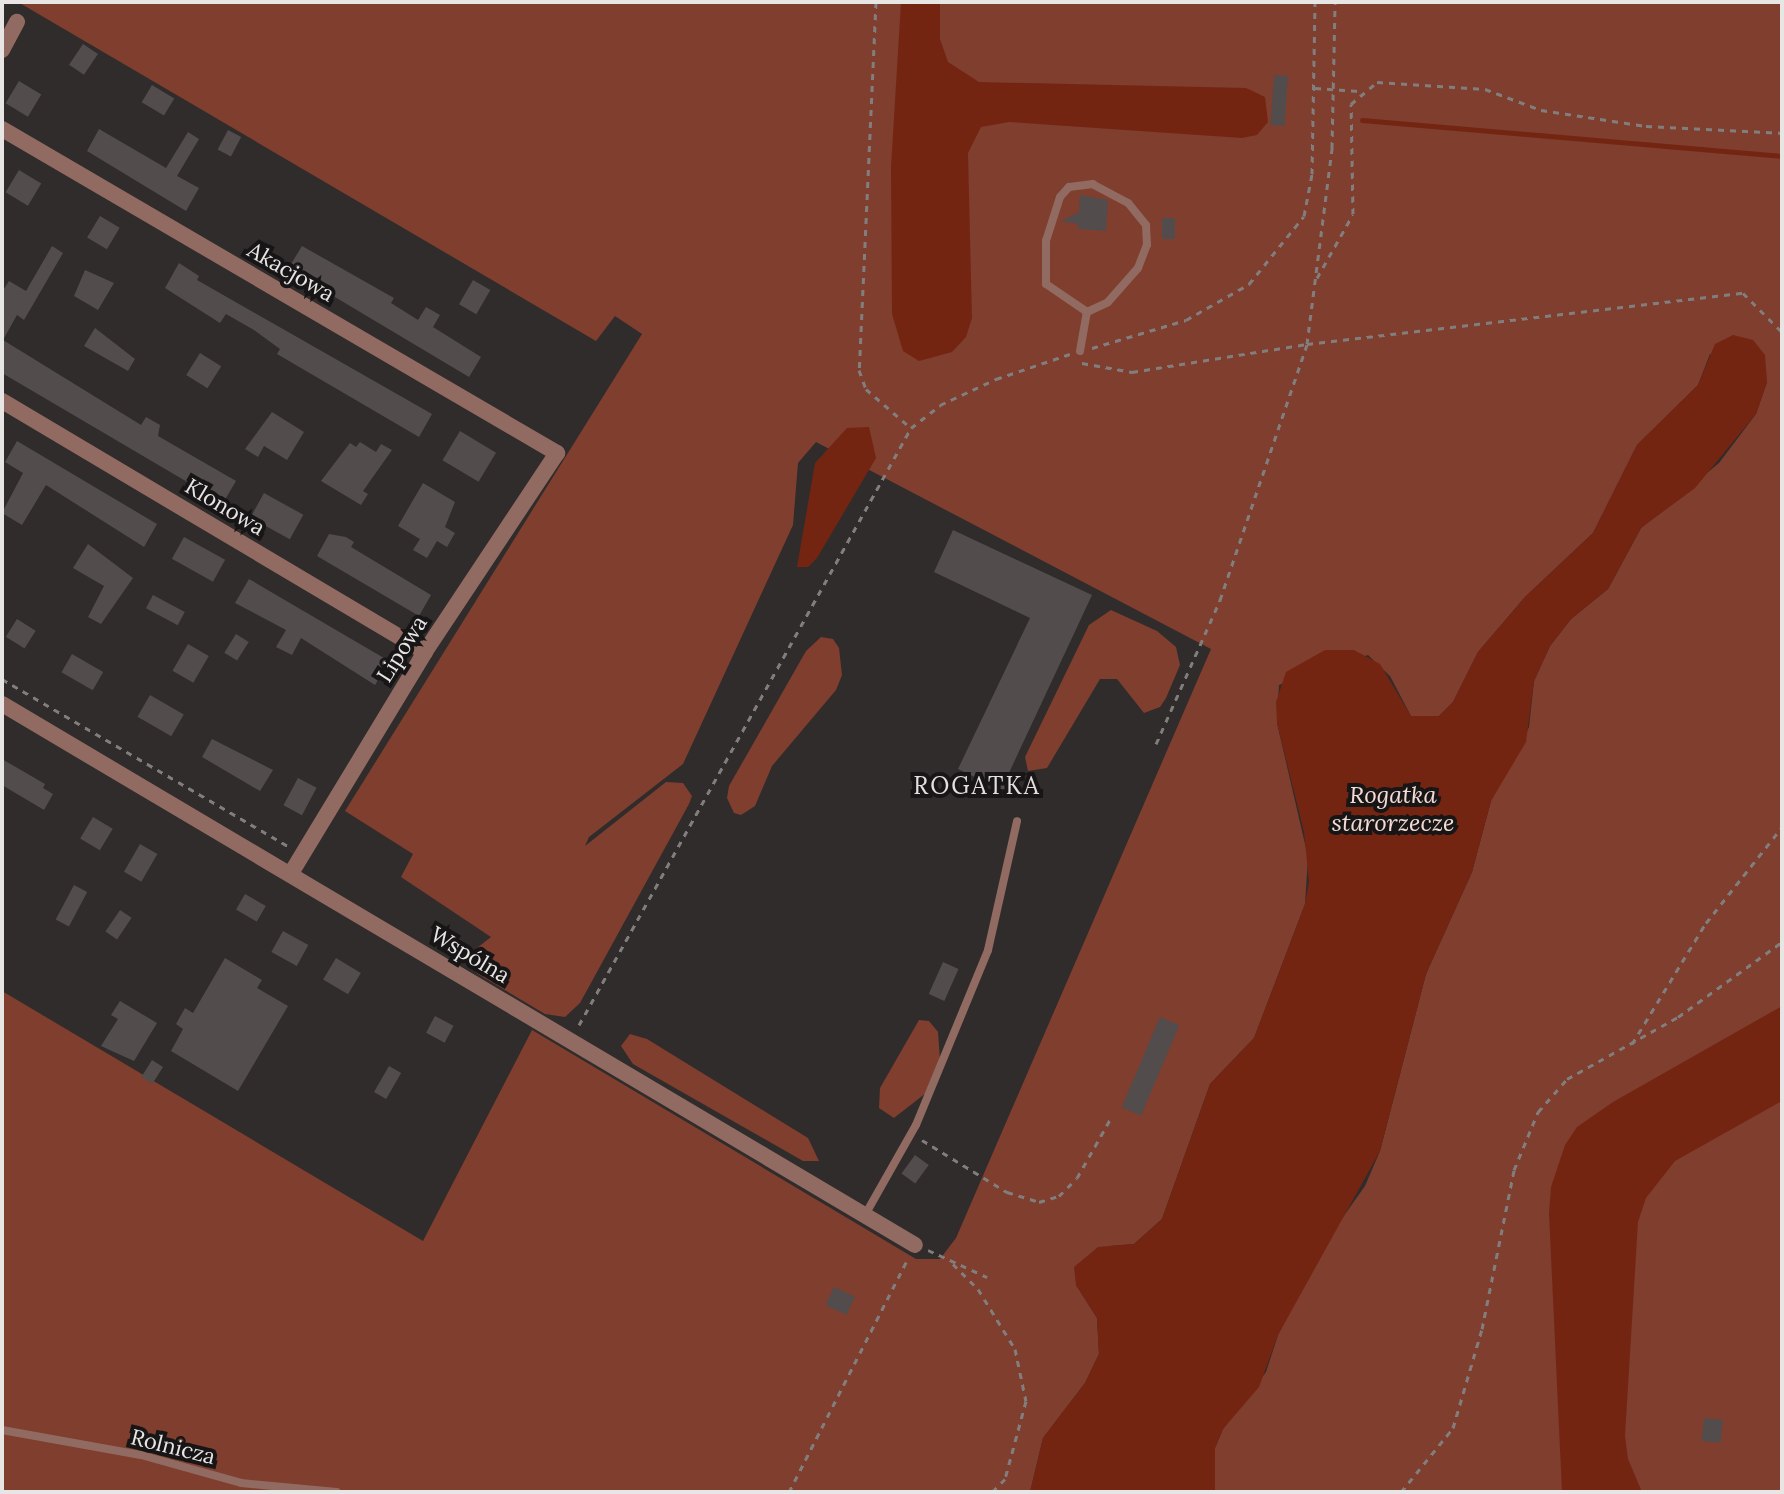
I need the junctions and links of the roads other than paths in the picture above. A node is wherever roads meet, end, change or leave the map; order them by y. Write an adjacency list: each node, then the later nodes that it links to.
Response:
1 (17, 22): 2 (street)
2 (2, 50)
3 (2, 129): 7 (street, Akacjowa)
4 (1087, 312): 4 (lane); 5 (lane)
5 (1080, 351)
6 (2, 401): 8 (street, Klonowa)
7 (557, 453): 8 (street, Lipowa)
8 (425, 652): 11 (street, Lipowa)
9 (2, 704): 11 (street, Wspólna)
10 (1017, 821): 12 (lane)
11 (291, 873): 12 (street, Wspólna)
12 (865, 1215): 13 (street, Wspólna)
13 (915, 1245)
14 (2, 1430): 15 (lane, Rolnicza)
15 (337, 1492)

